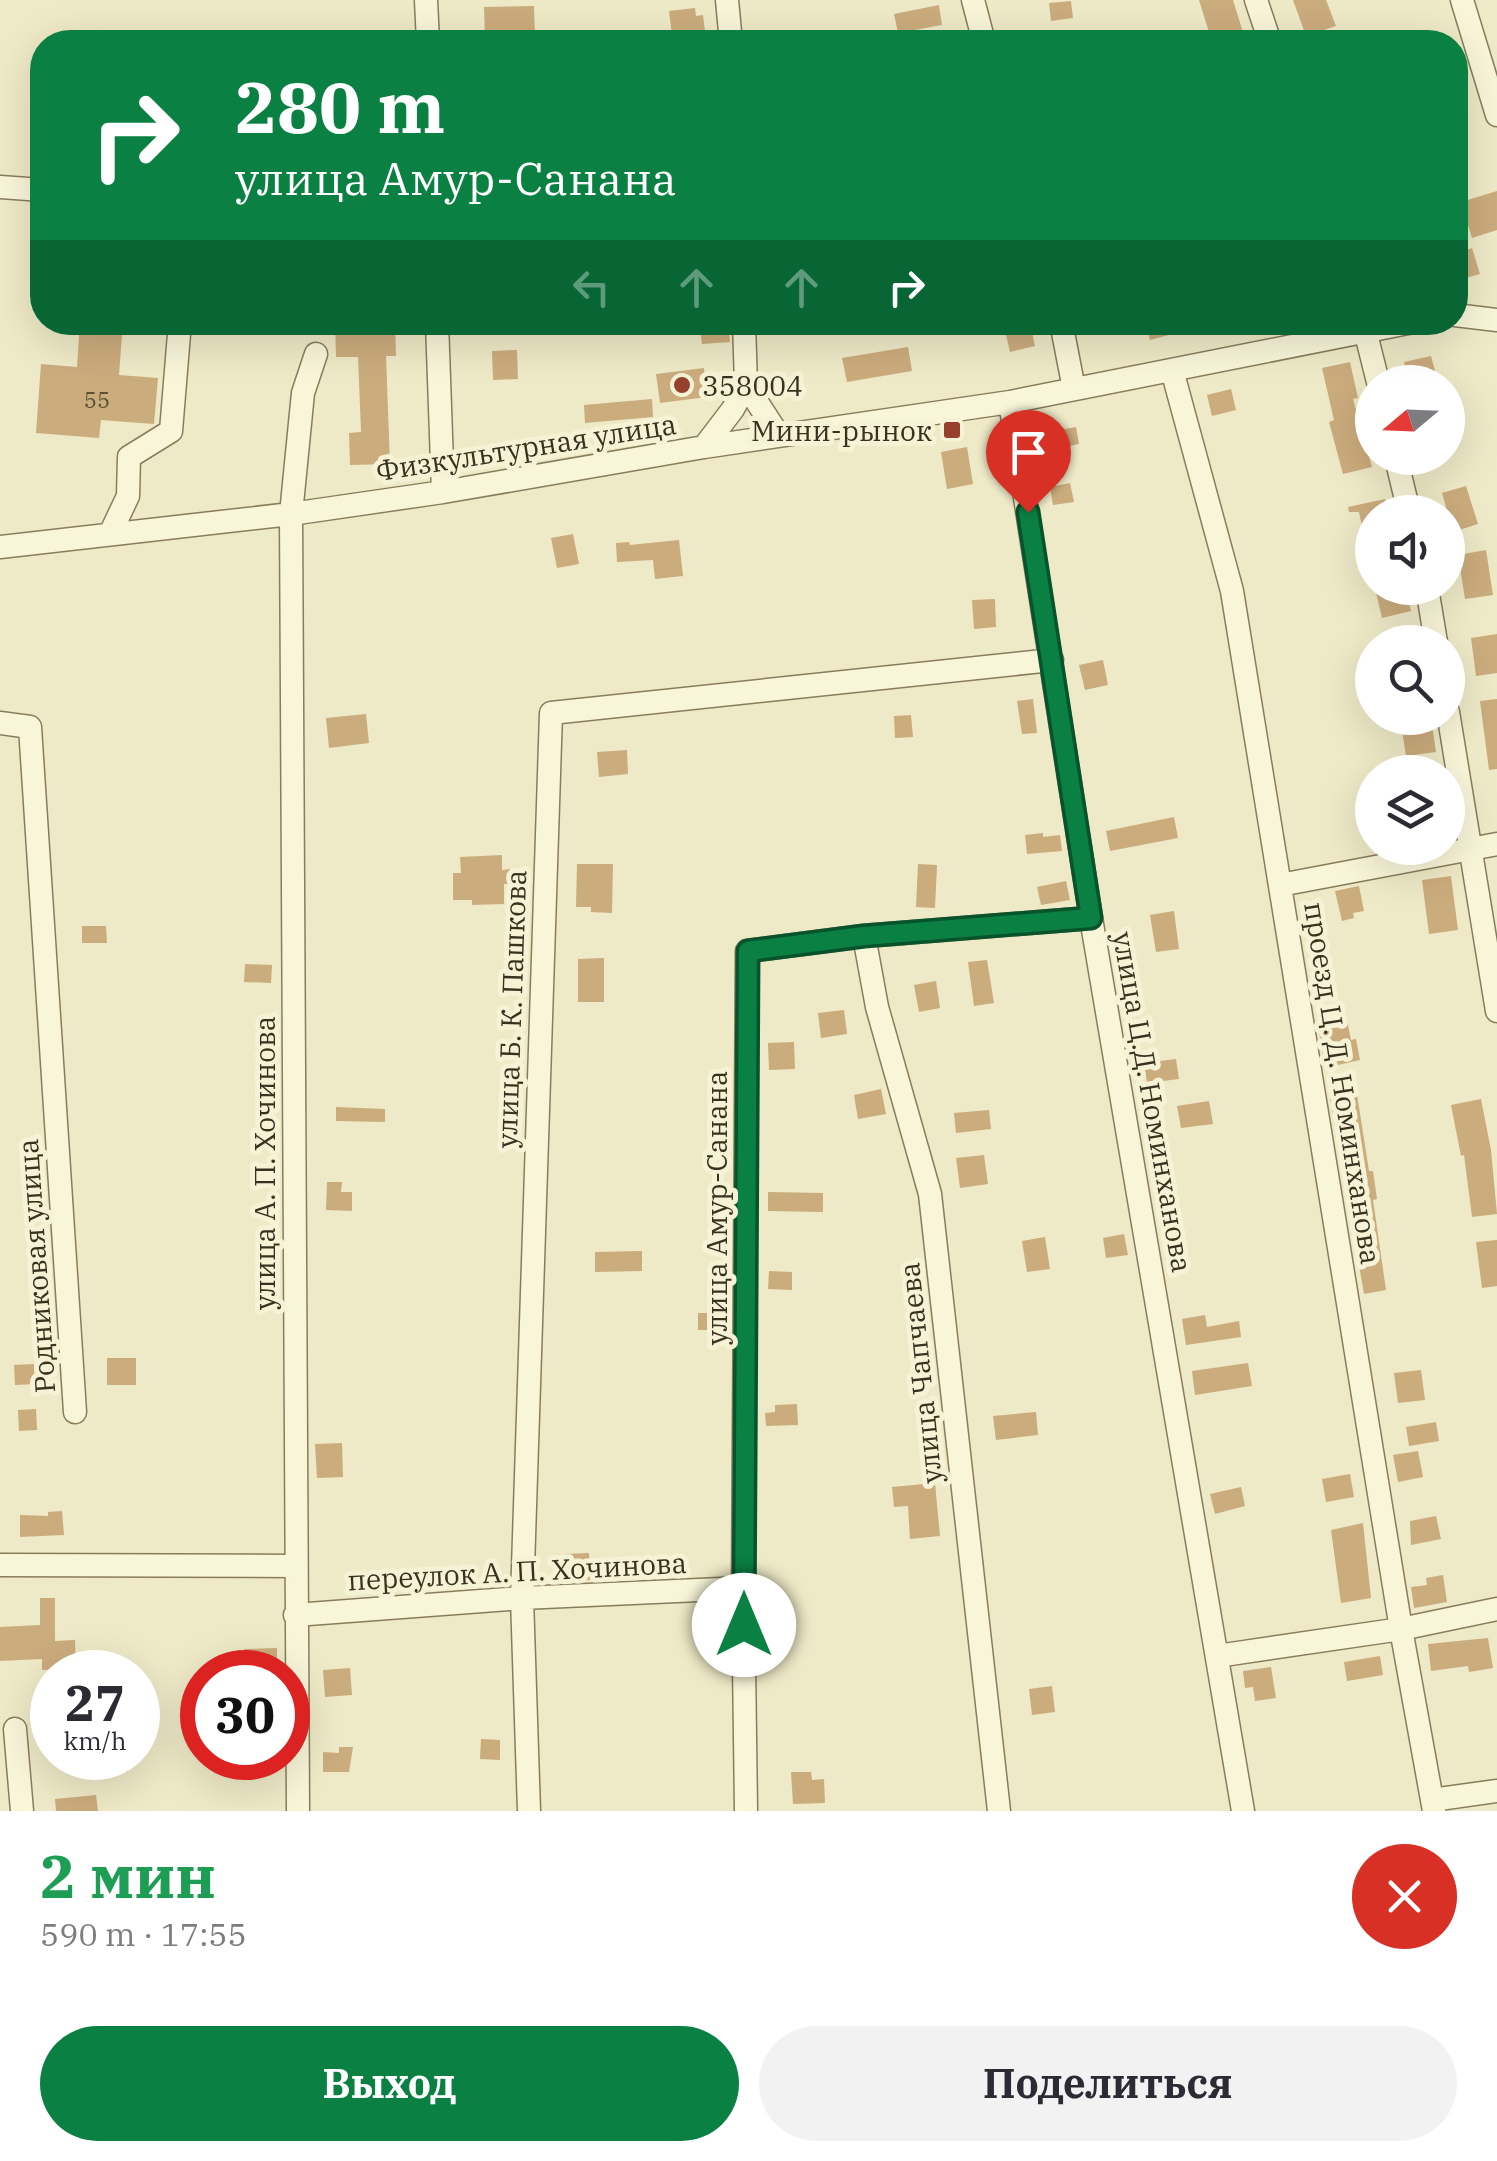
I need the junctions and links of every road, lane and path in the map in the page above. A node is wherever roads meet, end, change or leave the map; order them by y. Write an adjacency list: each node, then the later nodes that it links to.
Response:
1 (426, 0): 6 (street)
2 (727, 0): 7 (street)
3 (973, 0): 8 (street)
4 (1256, 0): 9 (street)
5 (1462, 0): 10 (street)
6 (427, 30)
7 (730, 30)
8 (981, 30)
9 (1266, 30)
10 (1497, 114)
11 (0, 187): 12 (street)
12 (30, 189)
13 (1468, 317): 14 (street)
14 (1497, 320)
15 (179, 335): 31 (street)
16 (438, 335): 29 (street)
17 (744, 335): 24 (street)
18 (1064, 335): 25 (street)
19 (1328, 335): 23 (street, Физкультурная улица)
20 (1366, 335): 22 (street)
21 (316, 354): 30 (street, улица А. П. Хочинова)
22 (1374, 365)
23 (1172, 370): 25 (street, Физкультурная улица); 38 (street, проезд Ц. Д. Номинханова)
24 (746, 386): 27 (street); 28 (street)
25 (1074, 389): 26 (street, Физкультурная улица)
26 (1010, 402): 27 (street, Физкультурная улица); 33 (street, улица Ц.Д. Номинханова)
27 (779, 436): 28 (street, Физкультурная улица)
28 (704, 448): 29 (street, Физкультурная улица)
29 (443, 492): 30 (street, Физкультурная улица)
30 (290, 514): 31 (street, Физкультурная улица); 44 (street, улица А. П. Хочинова)
31 (110, 534): 32 (street, Физкультурная улица)
32 (0, 547)
33 (1052, 660): 39 (street, улица Ц.Д. Номинханова); 46 (street, улица Б. К. Пашкова)
34 (0, 723): 42 (street, Родниковая улица)
35 (1452, 735): 37 (street)
36 (1497, 844): 37 (street)
37 (1470, 849): 38 (street); 41 (street)
38 (1280, 885): 49 (street, проезд Ц. Д. Номинханова)
39 (1091, 918): 40 (street, улица Амур-Санана); 50 (street, улица Ц.Д. Номинханова)
40 (864, 936): 45 (street, улица Амур-Санана); 58 (street, улица Чапчаева)
41 (1497, 1011)
42 (75, 1412)
43 (0, 1565): 44 (street)
44 (296, 1566): 48 (street, улица А. П. Хочинова)
45 (743, 1588): 46 (street, переулок А. П. Хочинова); 57 (street, улица Амур-Санана)
46 (522, 1598): 48 (street, переулок А. П. Хочинова); 56 (street, улица Б. К. Пашкова)
47 (1497, 1609): 49 (street)
48 (295, 1615): 55 (street, улица А. П. Хочинова)
49 (1401, 1629): 50 (street); 53 (street, проезд Ц. Д. Номинханова)
50 (1217, 1656): 59 (street, улица Ц.Д. Номинханова)
51 (15, 1729): 54 (street)
52 (1497, 1790): 53 (street)
53 (1433, 1806)
54 (22, 1811)
55 (298, 1811)
56 (529, 1811)
57 (746, 1811)
58 (999, 1811)
59 (1244, 1811)

